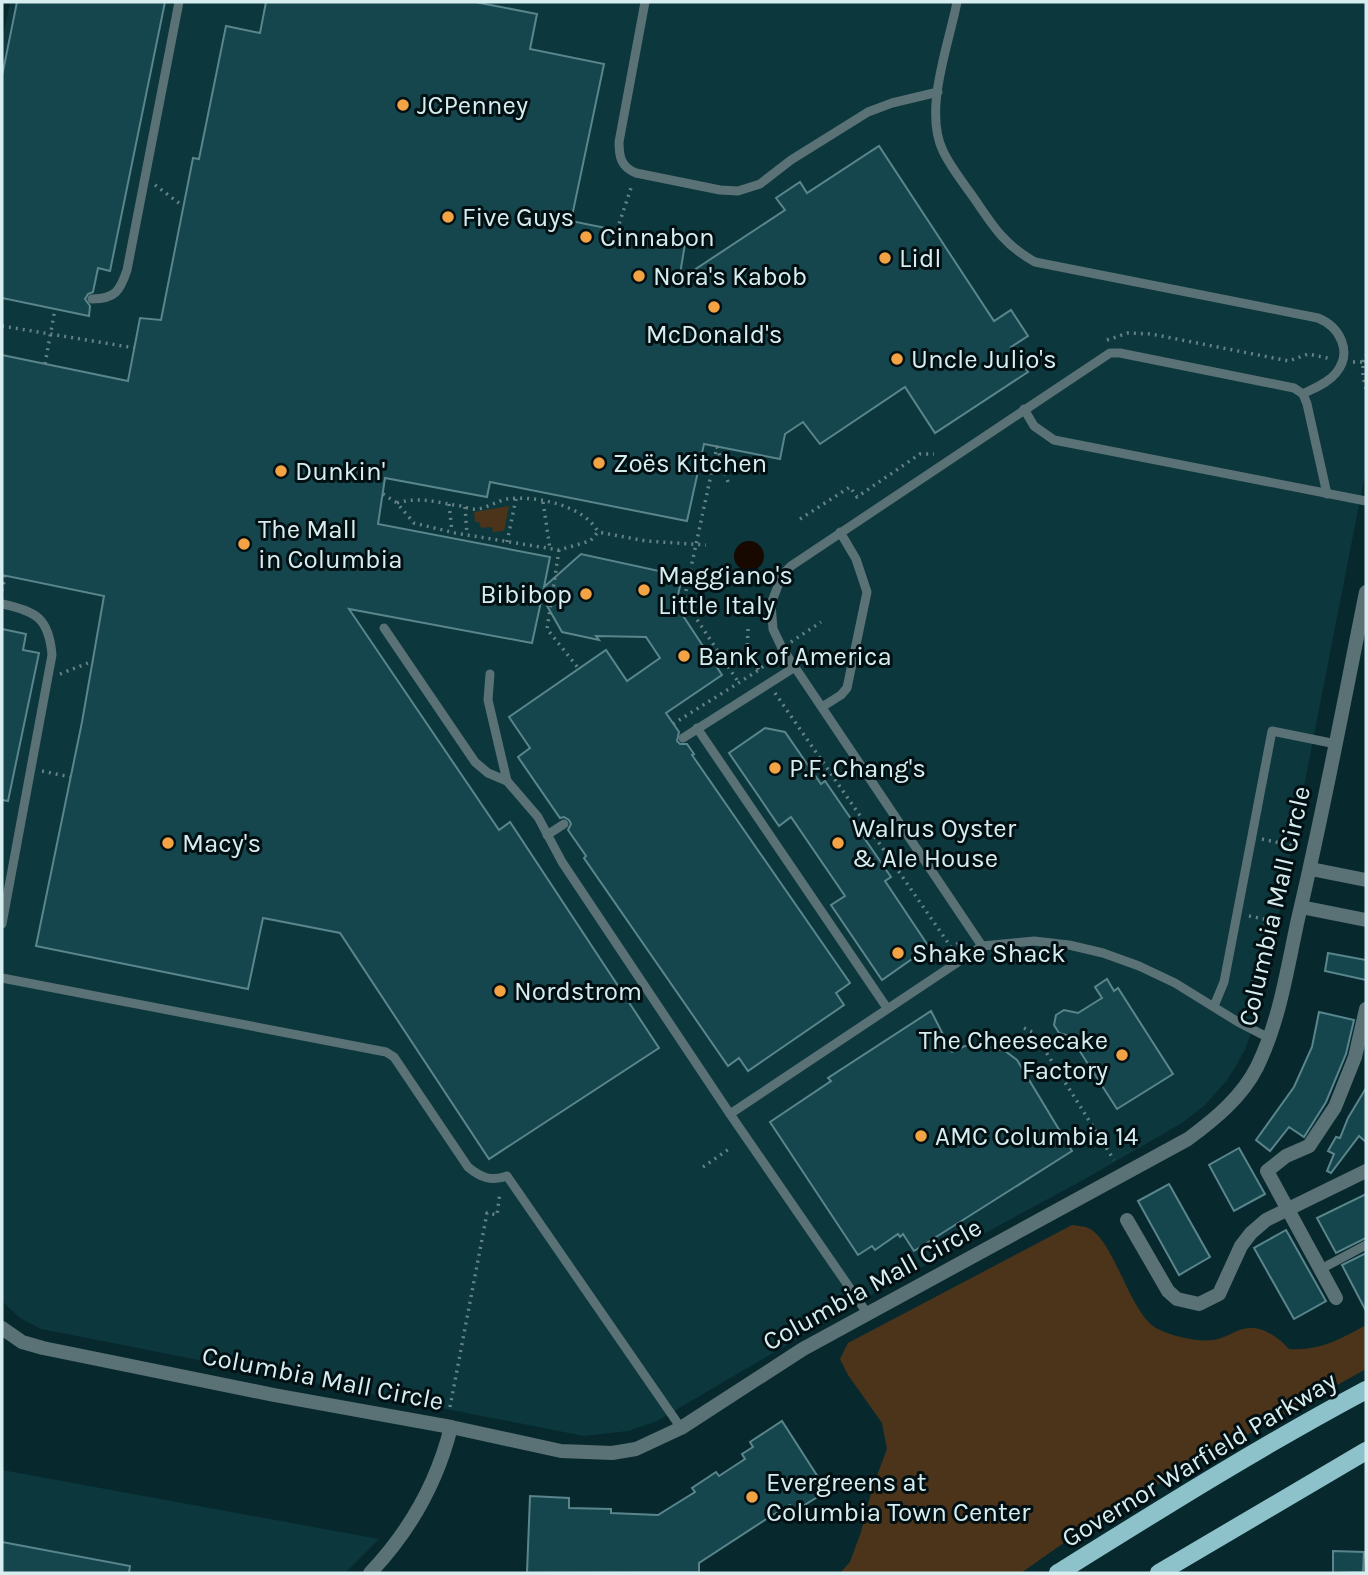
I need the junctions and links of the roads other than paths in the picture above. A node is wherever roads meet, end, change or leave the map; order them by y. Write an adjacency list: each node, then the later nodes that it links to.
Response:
1 (180, 2): 5 (lane)
2 (645, 2): 4 (lane)
3 (957, 2): 4 (lane)
4 (937, 92): 6 (lane)
5 (92, 299)
6 (1303, 394): 7 (lane); 8 (lane)
7 (1024, 409): 8 (lane); 10 (lane)
8 (1326, 494): 9 (lane)
9 (1366, 502)
10 (839, 531): 14 (lane); 16 (lane)
11 (1366, 597): 19 (street, Columbia Mall Circle)
12 (2, 604): 27 (lane)
13 (384, 628): 20 (lane)
14 (795, 667): 16 (lane); 17 (lane)
15 (490, 674): 20 (lane)
16 (822, 707): 28 (lane)
17 (697, 728): 18 (lane); 31 (lane)
18 (683, 738)
19 (1336, 744): 23 (street, Columbia Mall Circle); 30 (lane)
20 (507, 781): 22 (lane)
21 (564, 824): 22 (lane)
22 (547, 835): 34 (lane)
23 (1311, 869): 24 (street); 25 (street, Columbia Mall Circle)
24 (1366, 880)
25 (1301, 907): 26 (street); 33 (street, Columbia Mall Circle)
26 (1366, 920)
27 (2, 924)
28 (982, 946): 30 (lane); 31 (lane)
29 (2, 978): 45 (lane)
30 (1214, 1006): 33 (lane)
31 (887, 1009): 34 (lane)
32 (1366, 1009): 36 (street)
33 (1269, 1038): 41 (street, Columbia Mall Circle)
34 (730, 1114): 41 (lane)
35 (1366, 1171): 36 (street)
36 (1288, 1209): 37 (street); 39 (street)
37 (1127, 1220)
38 (1366, 1245): 39 (lane)
39 (1321, 1269): 40 (street)
40 (1336, 1298)
41 (867, 1313): 45 (street, Columbia Mall Circle)
42 (2, 1328): 44 (street, Columbia Mall Circle)
43 (1366, 1390): 48 (main road, Governor Warfield Parkway)
44 (451, 1427): 45 (street, Columbia Mall Circle); 47 (street)
45 (681, 1428)
46 (1366, 1451): 49 (main road)
47 (370, 1573)
48 (1058, 1573)
49 (1159, 1573)

